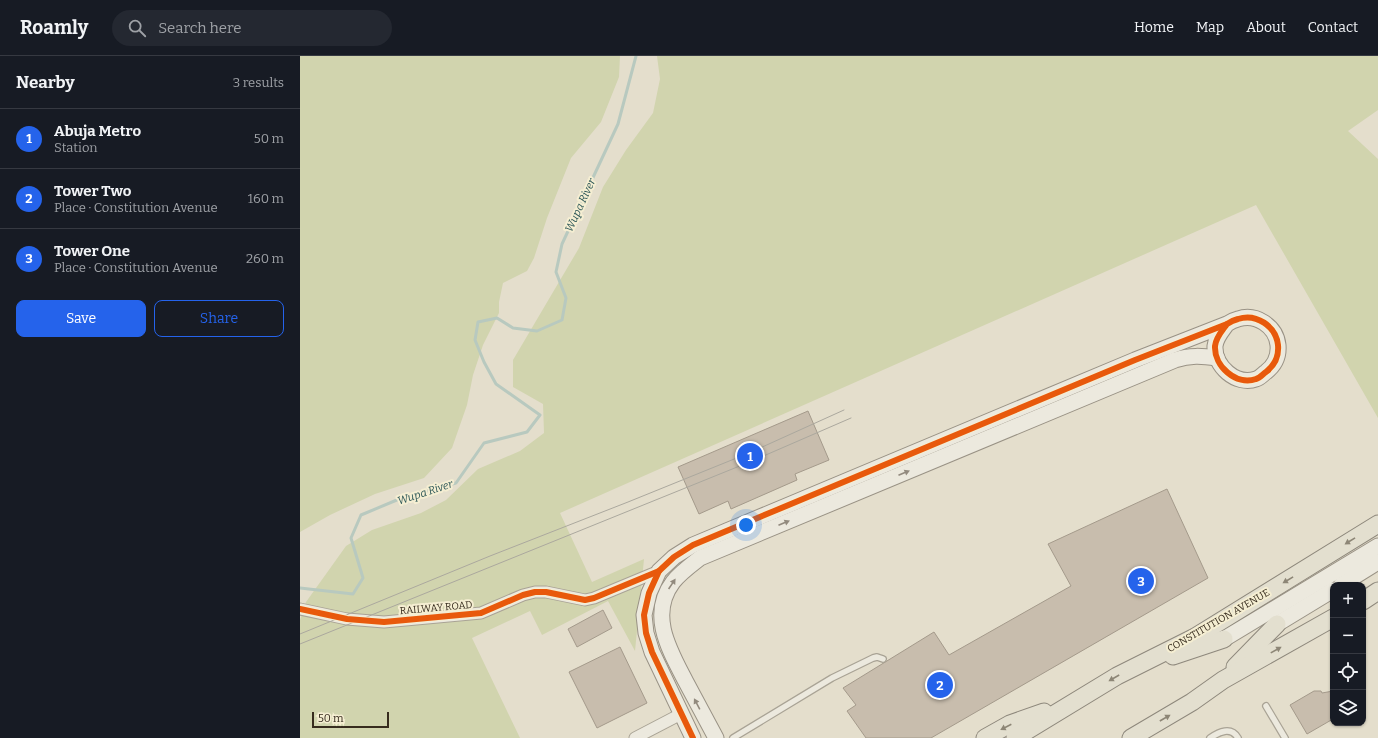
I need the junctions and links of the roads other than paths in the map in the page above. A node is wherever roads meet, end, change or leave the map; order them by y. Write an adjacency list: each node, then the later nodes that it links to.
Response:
1 (1227, 324): 2 (street); 2 (street); 6 (street)
2 (1217, 358): 24 (street, one-way to 2)
3 (1378, 524): 17 (main road, CONSTITUTION AVENUE, one-way to 17)
4 (1378, 546): 7 (street, CONSTITUTION AVENUE)
5 (1378, 562): 7 (street, CONSTITUTION AVENUE)
6 (659, 571): 12 (street, RAILWAY ROAD); 21 (street)
7 (1338, 582)
8 (1330, 586): 15 (street, CONSTITUTION AVENUE)
9 (1330, 588): 14 (street, CONSTITUTION AVENUE)
10 (1378, 591): 11 (main road)
11 (1366, 599)
12 (304, 610)
13 (1330, 620): 18 (main road, one-way to 13)
14 (1277, 624): 18 (main road)
15 (1224, 639): 17 (main road)
16 (883, 659): 25 (lane)
17 (1138, 665): 19 (main road, CONSTITUTION AVENUE, one-way to 19)
18 (1223, 680): 28 (main road, one-way to 18)
19 (1081, 698): 26 (main road, one-way to 26); 27 (main road, CONSTITUTION AVENUE)
20 (1266, 706): 31 (lane)
21 (680, 714): 22 (street); 23 (street)
22 (635, 738)
23 (693, 738)
24 (716, 738)
25 (732, 738)
26 (984, 738)
27 (1015, 738)
28 (1131, 738)
29 (1210, 738): 30 (lane)
30 (1238, 738)
31 (1285, 738)

